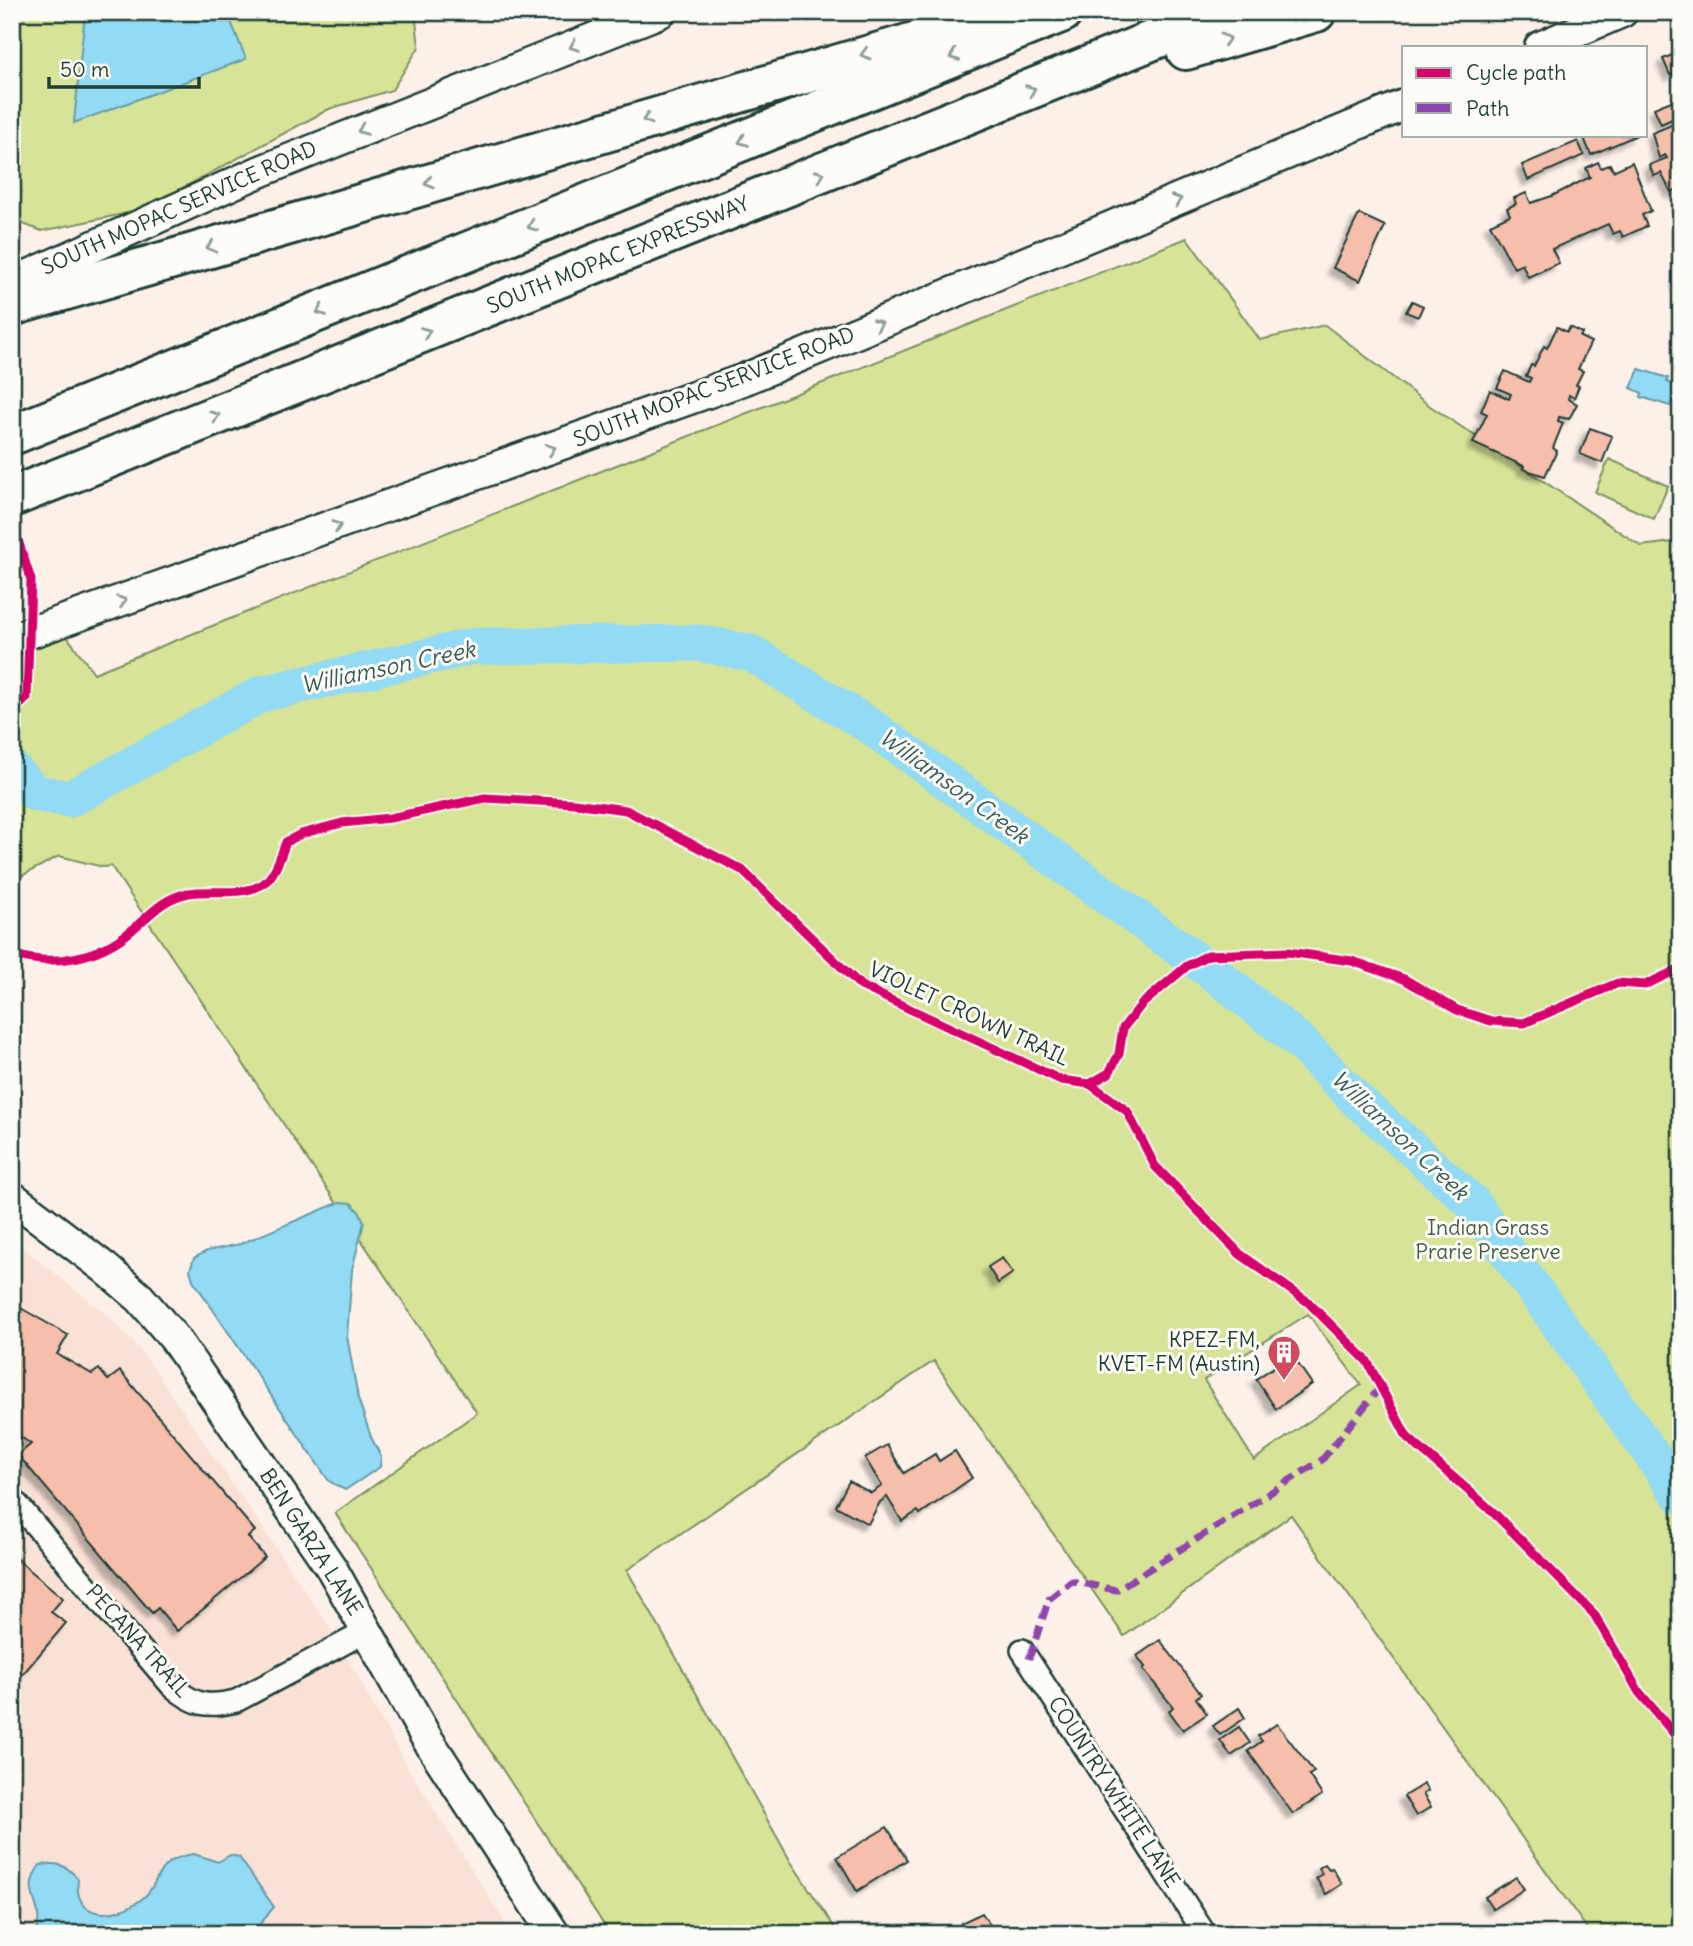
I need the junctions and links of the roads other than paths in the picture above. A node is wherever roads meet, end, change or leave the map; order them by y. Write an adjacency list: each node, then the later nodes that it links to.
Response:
1 (660, 12): 10 (main road, SOUTH MOPAC SERVICE ROAD, one-way to 10)
2 (1026, 12): 11 (highway, one-way to 11)
3 (1063, 12): 12 (highway, one-way to 12)
4 (1223, 12): 8 (highway, SOUTH MOPAC EXPRESSWAY)
5 (1316, 12): 8 (highway, one-way to 5)
6 (1622, 12): 7 (main road)
7 (1542, 46)
8 (1088, 67): 13 (highway, SOUTH MOPAC EXPRESSWAY, one-way to 8)
9 (1402, 106): 14 (main road, SOUTH MOPAC SERVICE ROAD, one-way to 9)
10 (12, 283)
11 (12, 306)
12 (12, 435)
13 (16, 507)
14 (12, 639)
15 (12, 1197): 17 (main road, BEN GARZA LANE)
16 (12, 1499): 17 (street, PECANA TRAIL)
17 (367, 1631): 19 (main road, BEN GARZA LANE)
18 (1022, 1650): 20 (street, COUNTRY WHITE LANE)
19 (554, 1934)
20 (1205, 1934)

